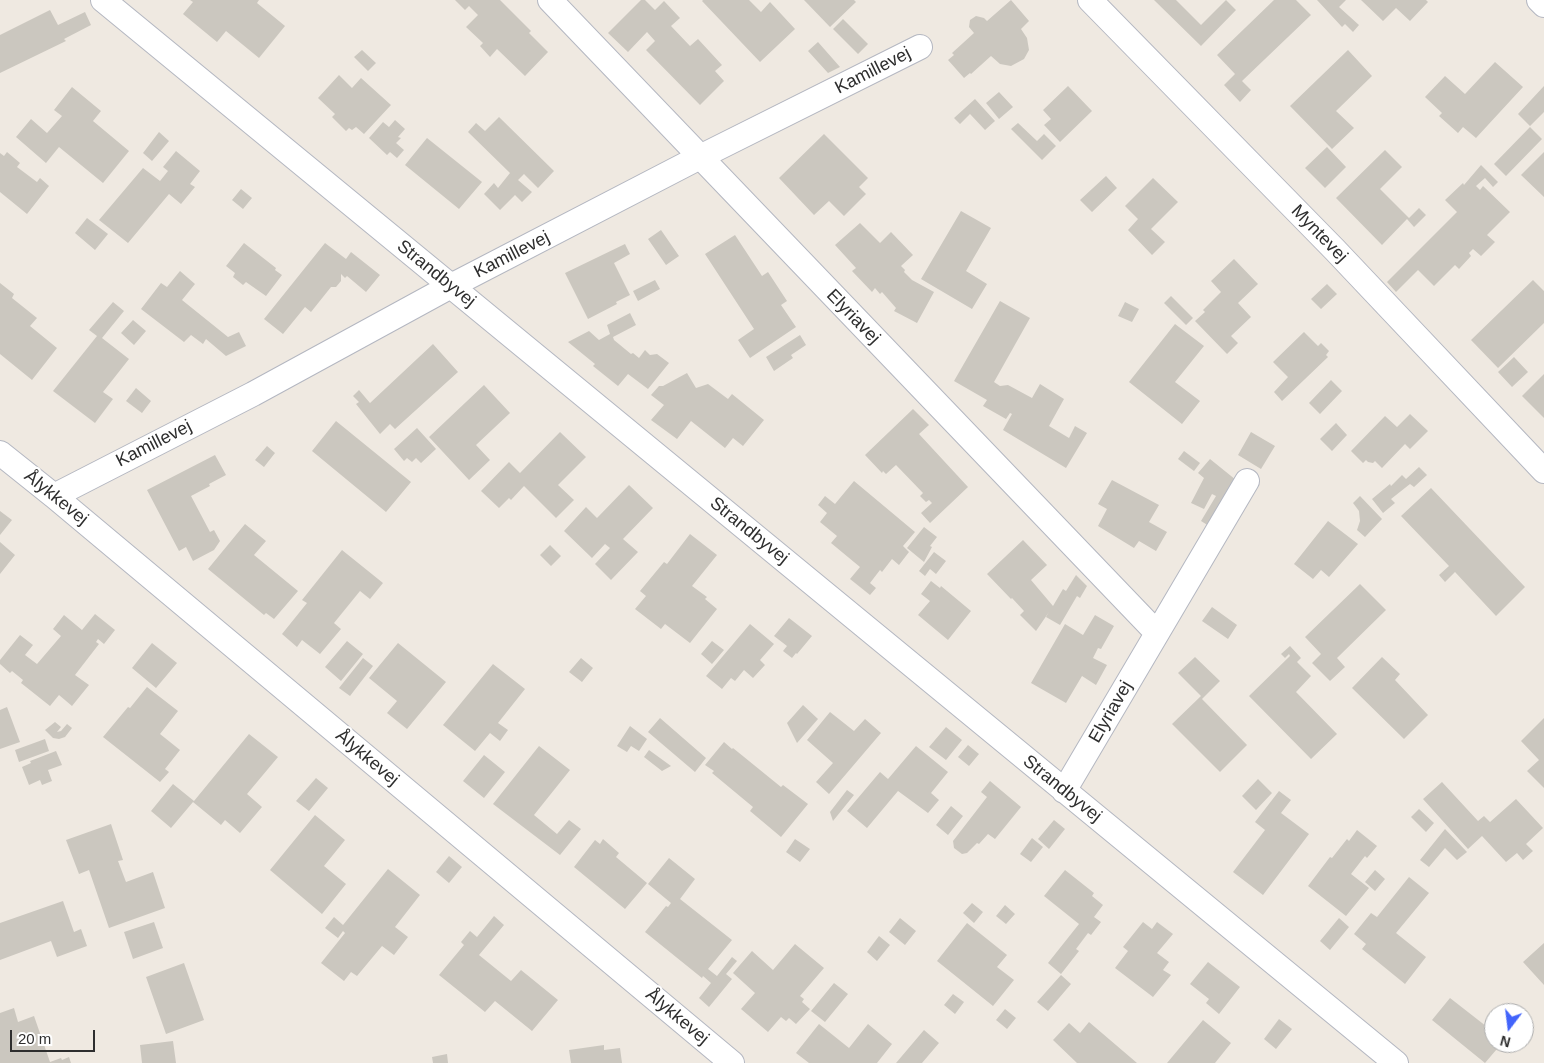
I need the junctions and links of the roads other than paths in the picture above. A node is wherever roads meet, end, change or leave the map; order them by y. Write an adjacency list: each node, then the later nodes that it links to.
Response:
1 (102, 0): 8 (street, Strandbyvej)
2 (550, 0): 7 (street, Elyriavej)
3 (1090, 0): 10 (street, Myntevej)
4 (1538, 0): 5 (street)
5 (1544, 5)
6 (920, 47): 7 (street, Kamillevej)
7 (700, 157): 8 (street, Kamillevej); 13 (street, Elyriavej)
8 (451, 286): 12 (street, Kamillevej); 14 (street, Strandbyvej)
9 (0, 453): 12 (street, Ålykkevej)
10 (1544, 471)
11 (1247, 481): 13 (street, Elyriavej)
12 (54, 496): 15 (street, Ålykkevej)
13 (1157, 633): 14 (street, Elyriavej)
14 (1064, 791): 16 (street, Strandbyvej)
15 (732, 1063)
16 (1396, 1063)

